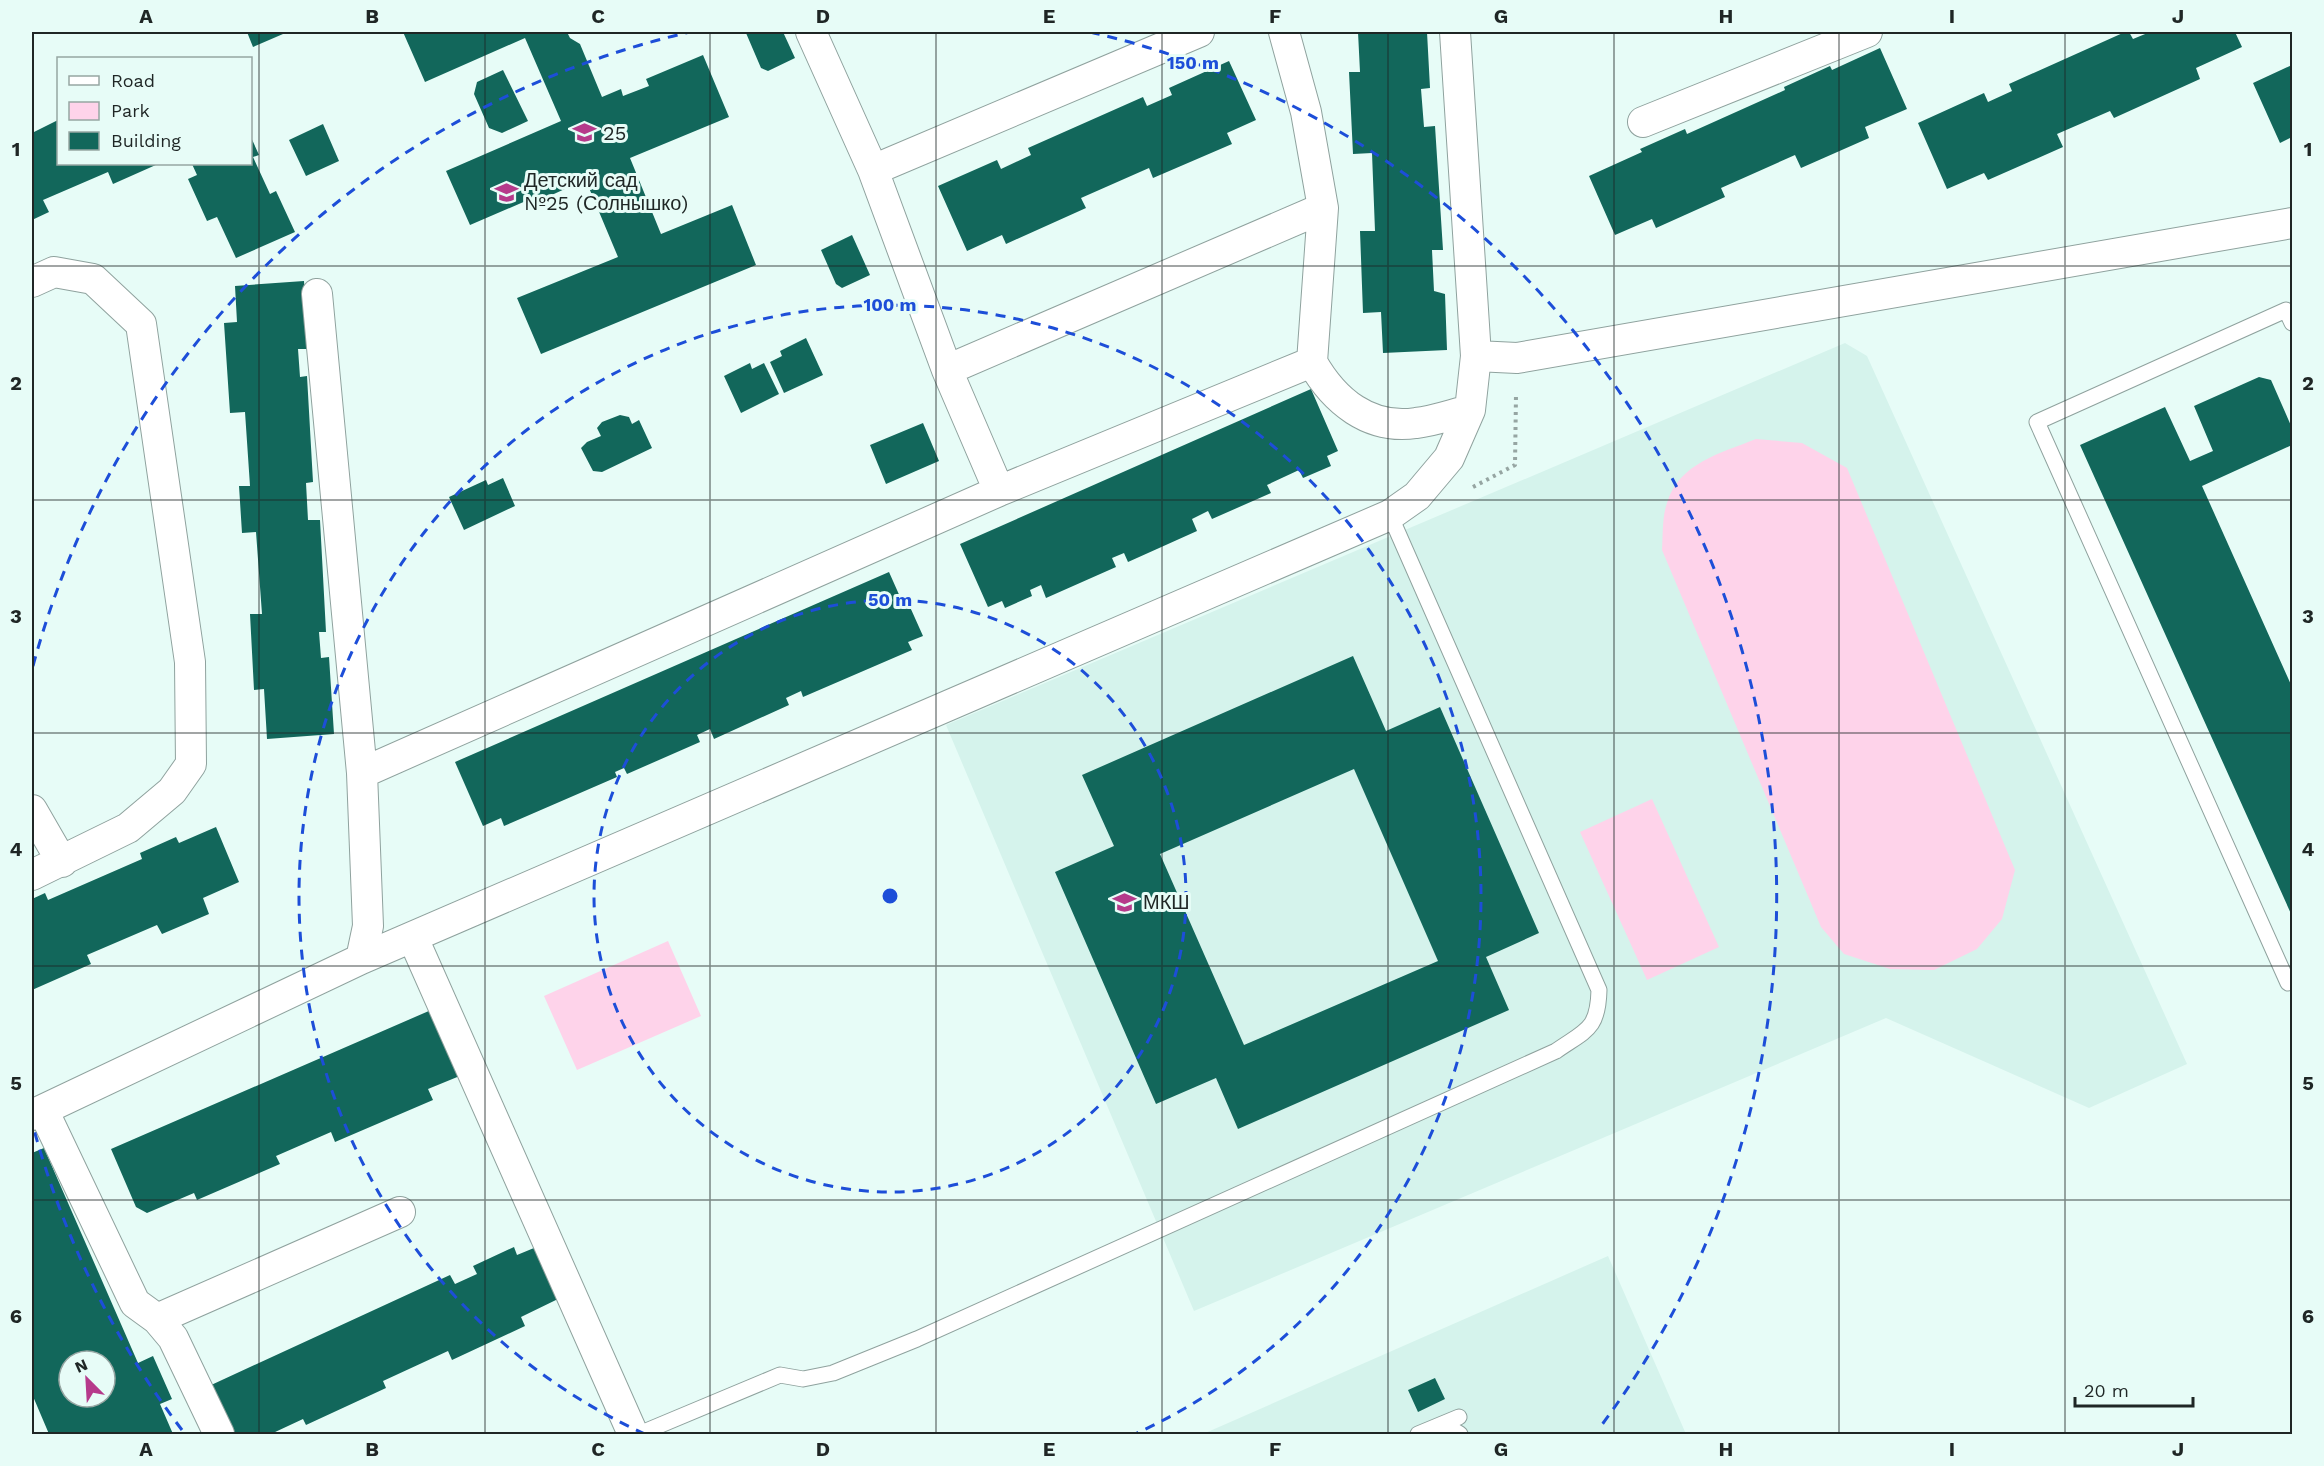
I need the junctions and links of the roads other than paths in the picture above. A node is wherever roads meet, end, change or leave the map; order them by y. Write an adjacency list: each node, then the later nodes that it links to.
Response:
1 (811, 32): 7 (street)
2 (1199, 32): 7 (street)
3 (1284, 32): 8 (street)
4 (1455, 32): 13 (street)
5 (1867, 32): 6 (street)
6 (1643, 122)
7 (873, 170): 15 (street)
8 (1323, 208): 14 (street); 15 (street)
9 (2292, 223): 13 (street)
10 (32, 282): 21 (street)
11 (317, 294): 19 (street)
12 (2292, 323): 25 (lane)
13 (1476, 356): 16 (street)
14 (1312, 362): 16 (street); 17 (street)
15 (947, 370): 17 (street)
16 (1470, 410): 18 (street)
17 (999, 491): 19 (street)
18 (1390, 515): 23 (street); 31 (lane)
19 (362, 772): 24 (street)
20 (33, 816): 21 (street)
21 (62, 862): 22 (street)
22 (32, 875)
23 (413, 938): 24 (street); 30 (street)
24 (361, 959): 26 (street)
25 (2288, 983)
26 (37, 1112): 28 (street)
27 (400, 1212): 28 (street)
28 (157, 1319): 29 (street)
29 (219, 1434)
30 (633, 1434)
31 (639, 1434)
32 (1418, 1434): 33 (lane)
33 (1460, 1434)

